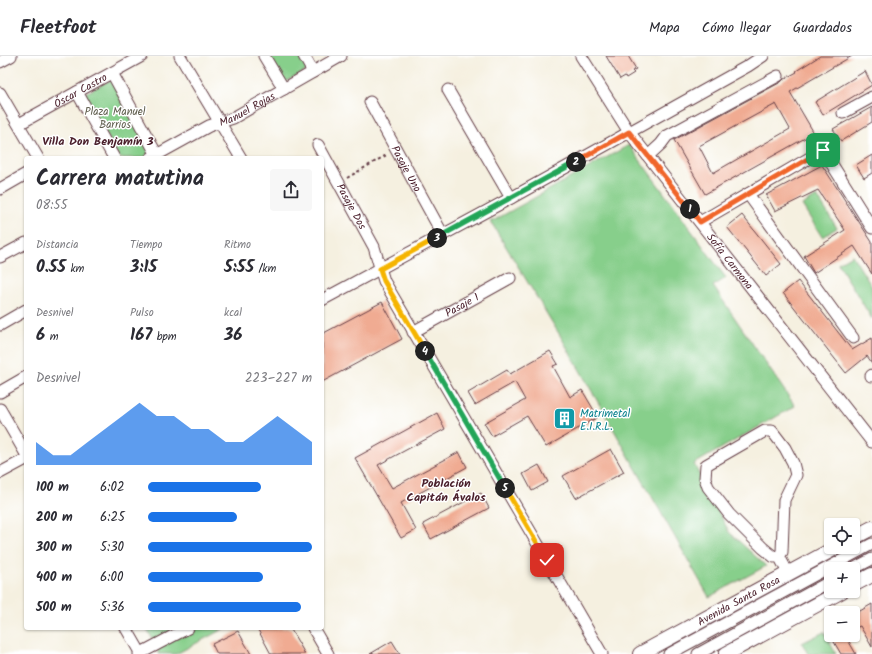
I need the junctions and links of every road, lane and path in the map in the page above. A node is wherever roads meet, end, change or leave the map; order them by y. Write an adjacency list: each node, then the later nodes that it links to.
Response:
1 (11, 56): 9 (street)
2 (142, 56): 11 (street, Óscar Castro)
3 (180, 56): 20 (street)
4 (264, 56): 13 (street)
5 (304, 56): 10 (street)
6 (341, 56): 10 (street, Manuel Rojas)
7 (581, 56): 22 (street, Sofía Carmona)
8 (763, 56): 22 (street)
9 (0, 62)
10 (313, 72): 13 (street, Manuel Rojas)
11 (112, 73): 16 (street, Óscar Castro); 27 (street)
12 (778, 76): 29 (street)
13 (284, 89): 20 (street, Manuel Rojas)
14 (448, 90): 34 (street)
15 (0, 92): 21 (street)
16 (77, 92): 21 (street, Óscar Castro); 26 (street)
17 (872, 97): 19 (street)
18 (370, 102): 24 (street, Pasaje Uno)
19 (843, 113)
20 (220, 123): 27 (street, Manuel Rojas); 28 (street)
21 (18, 124): 25 (street)
22 (629, 132): 29 (street, Sofía Carmona); 34 (street)
23 (318, 145): 31 (street, Pasaje Dos)
24 (396, 150): 31 (path); 37 (street, Pasaje Uno)
25 (37, 156)
26 (113, 156)
27 (154, 156)
28 (240, 156)
29 (648, 156): 35 (street, Sofía Carmona)
30 (24, 175): 32 (street)
31 (339, 182): 40 (street, Pasaje Dos)
32 (0, 189)
33 (748, 194): 35 (street); 36 (street); 46 (street)
34 (511, 198): 37 (street)
35 (700, 222): 50 (street, Sofía Carmona)
36 (872, 228)
37 (443, 235): 40 (street)
38 (24, 243): 39 (street)
39 (0, 257)
40 (380, 269): 42 (street); 45 (street, Pasaje Dos)
41 (510, 278): 45 (street, Pasaje 1)
42 (324, 297)
43 (24, 311): 44 (street)
44 (0, 325)
45 (414, 332): 71 (street, Pasaje Dos)
46 (853, 338)
47 (24, 378): 48 (street)
48 (0, 392)
49 (0, 410): 51 (street)
50 (872, 442)
51 (24, 451)
52 (24, 460): 53 (street)
53 (0, 473)
54 (872, 528): 55 (main road)
55 (860, 534)
56 (872, 544): 73 (street)
57 (824, 554): 61 (main road, Avenida Santa Rosa)
58 (779, 556): 58 (street); 61 (street)
59 (872, 559): 60 (street)
60 (860, 565)
61 (788, 573): 72 (main road, Avenida Santa Rosa)
62 (872, 574): 63 (main road)
63 (860, 581)
64 (824, 585): 74 (street)
65 (829, 598): 75 (main road)
66 (127, 630): 69 (street)
67 (184, 630): 69 (street)
68 (314, 630): 70 (street)
69 (140, 654)
70 (328, 654)
71 (602, 654)
72 (640, 654)
73 (669, 654)
74 (698, 654)
75 (726, 654)

